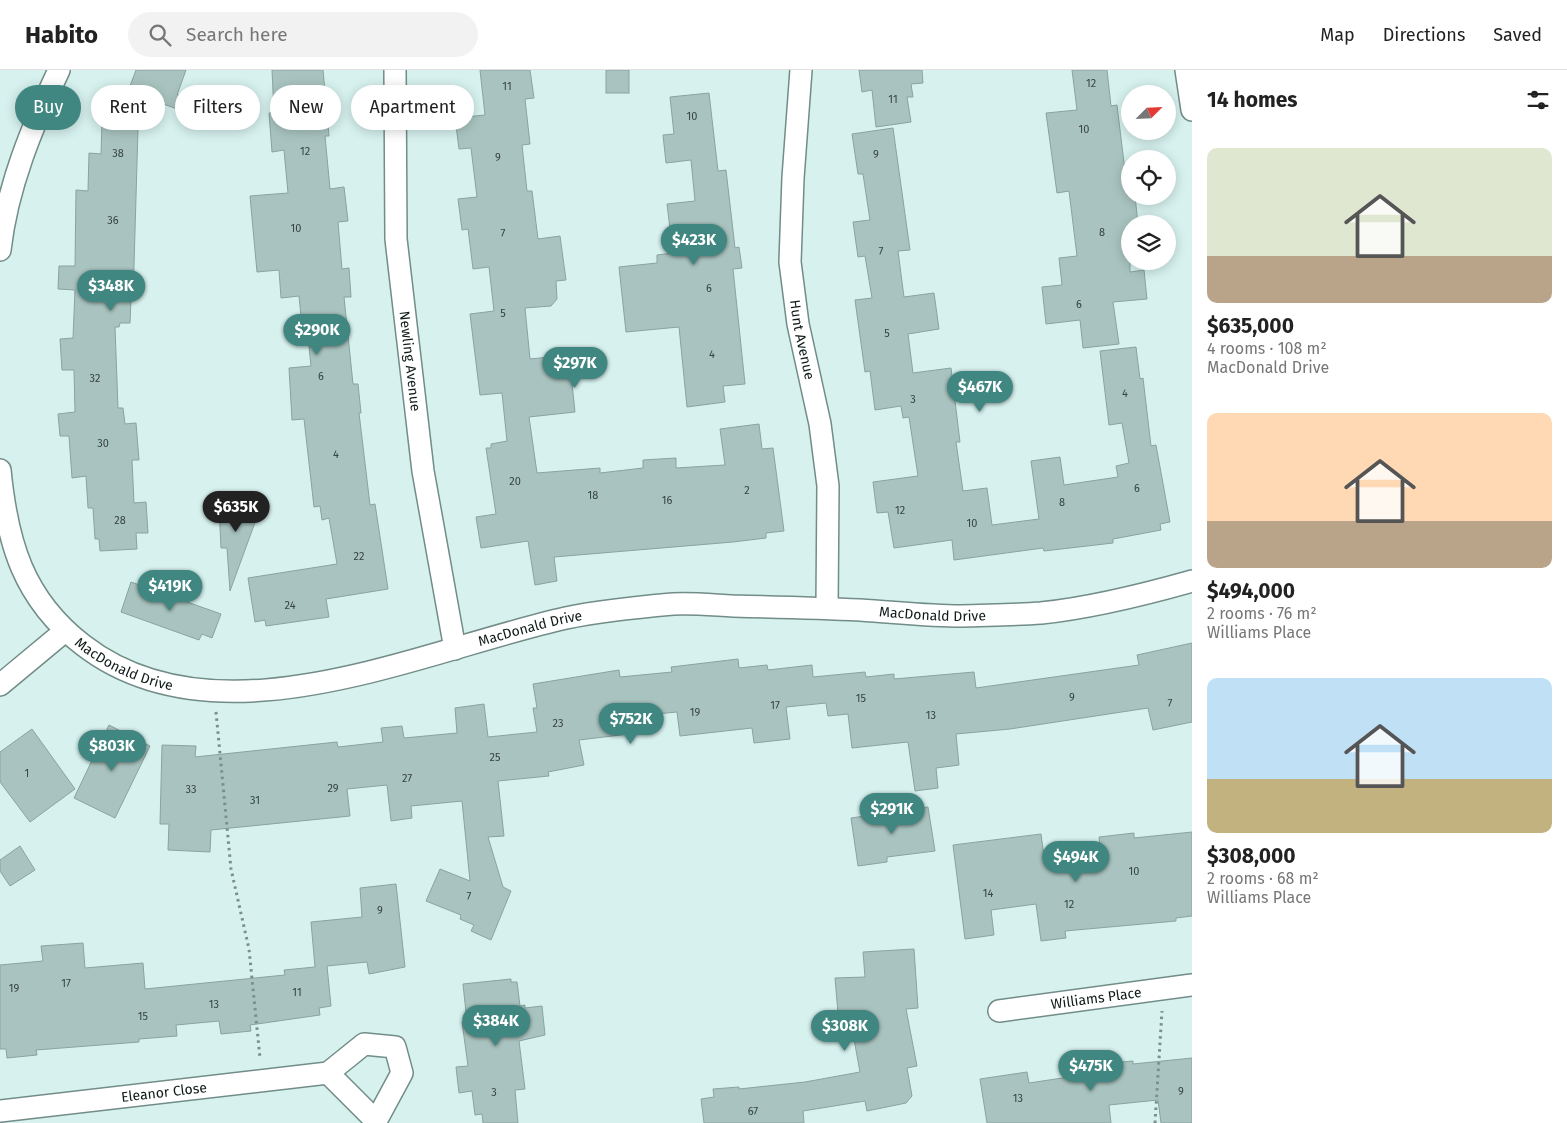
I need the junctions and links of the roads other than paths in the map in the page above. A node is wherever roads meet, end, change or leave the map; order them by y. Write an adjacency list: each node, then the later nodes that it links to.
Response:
1 (58, 70): 6 (street)
2 (395, 70): 11 (street, Newling Avenue)
3 (801, 70): 9 (street, Hunt Avenue)
4 (1186, 70): 5 (street)
5 (1192, 110)
6 (0, 250)
7 (0, 470): 10 (street, MacDonald Drive)
8 (1192, 581): 9 (street, MacDonald Drive)
9 (827, 608): 11 (street, MacDonald Drive)
10 (64, 631): 11 (street, MacDonald Drive); 12 (street)
11 (455, 649)
12 (0, 685)
13 (1192, 985): 14 (street, Williams Place)
14 (999, 1011)
15 (328, 1073): 16 (street, Eleanor Close); 17 (street); 17 (street)
16 (0, 1111)
17 (375, 1122)

